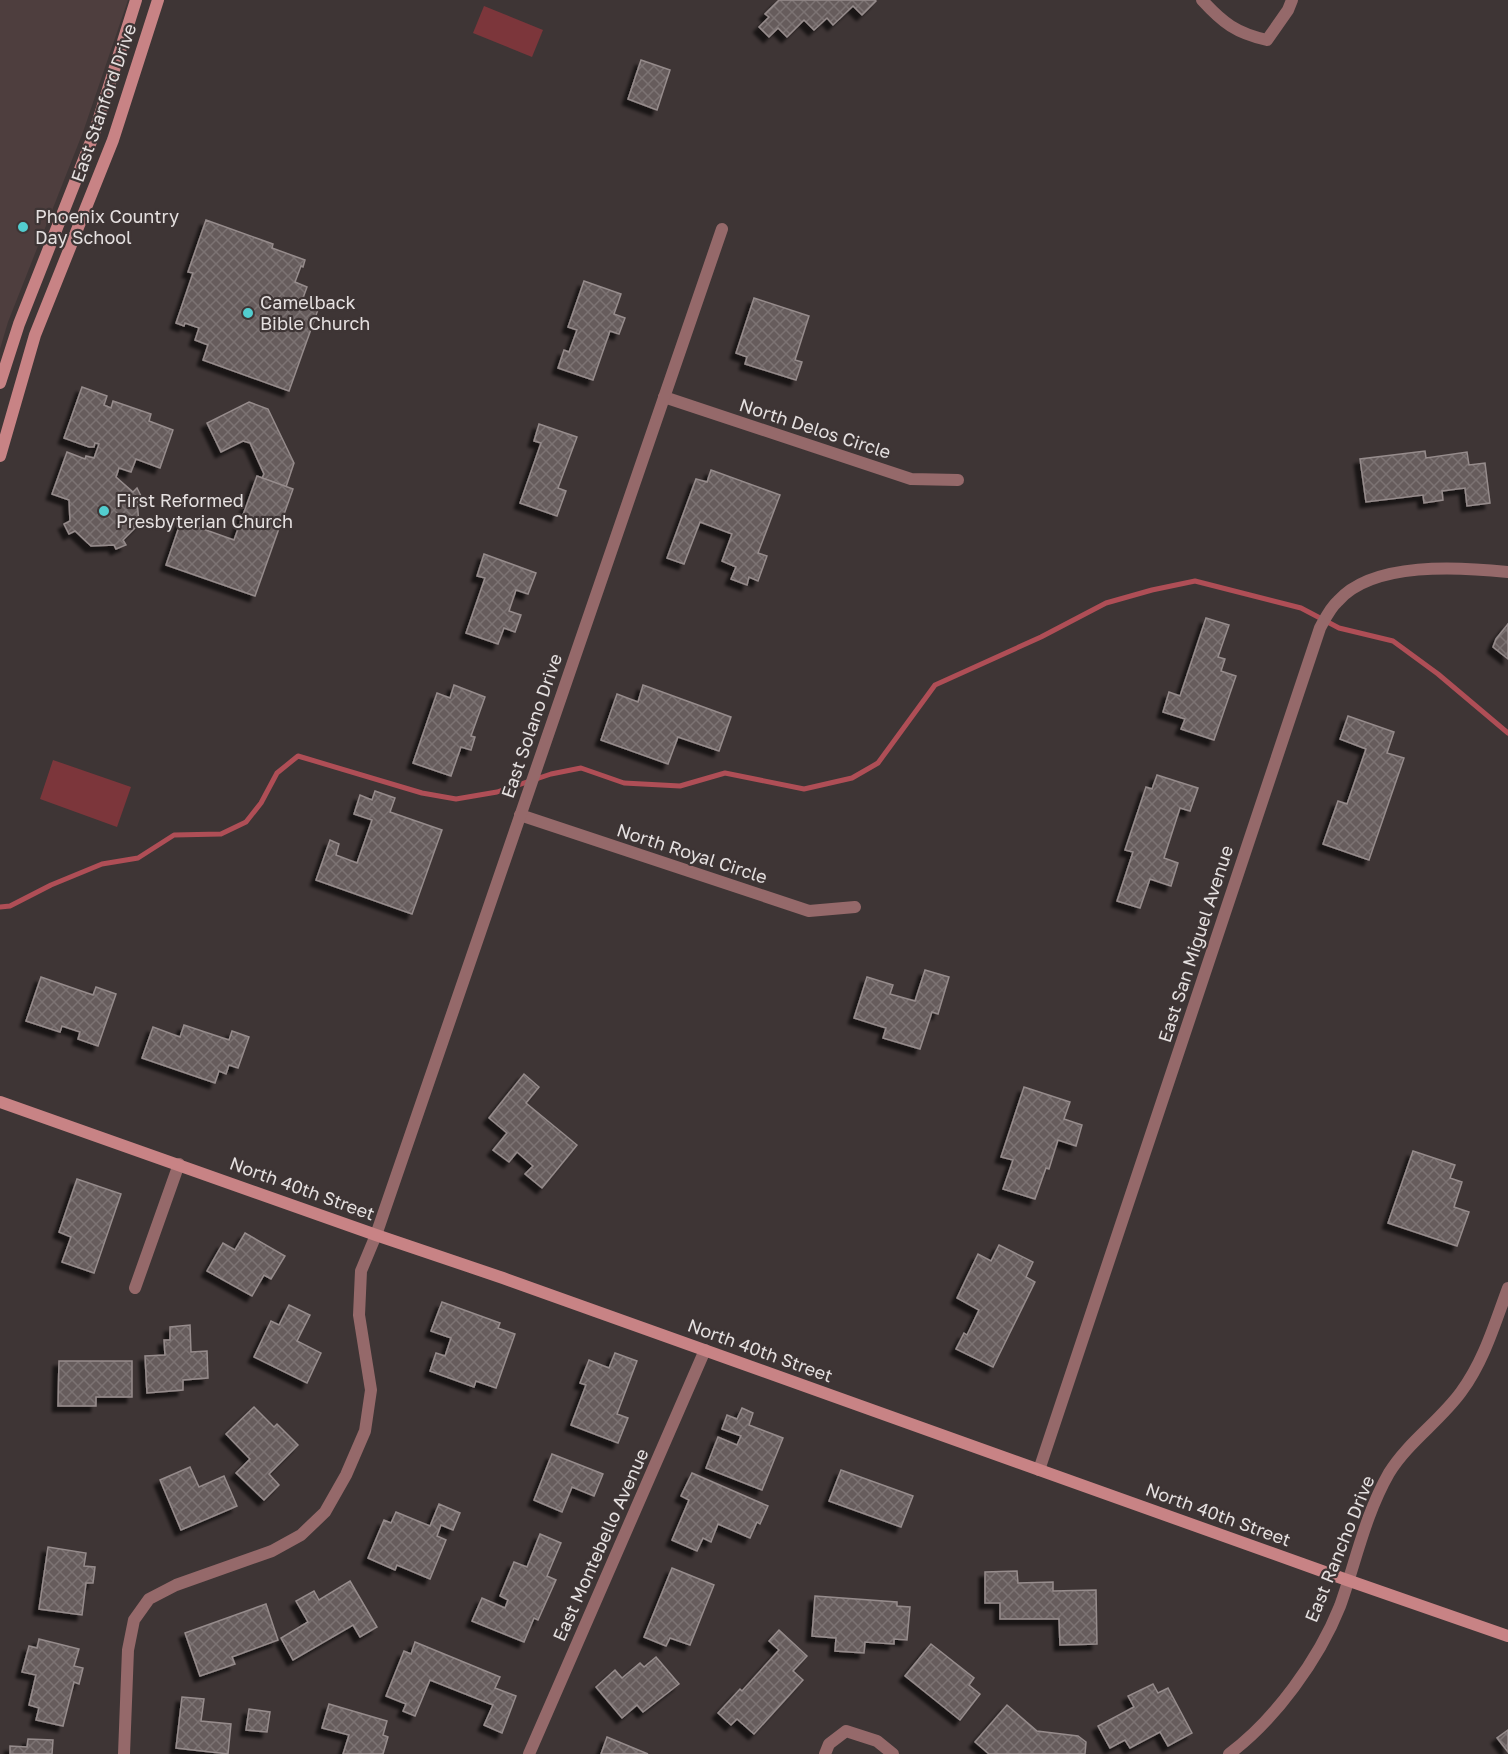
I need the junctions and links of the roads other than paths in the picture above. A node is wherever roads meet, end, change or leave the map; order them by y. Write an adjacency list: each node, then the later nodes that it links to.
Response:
1 (136, 0): 6 (street, East Stanford Drive)
2 (158, 0): 8 (street, East Stanford Drive)
3 (1202, 0): 4 (street)
4 (1292, 0)
5 (722, 229): 7 (street, East Solano Drive)
6 (0, 383)
7 (664, 397): 9 (street, North Delos Circle); 11 (street, East Solano Drive)
8 (0, 456)
9 (958, 480)
10 (1508, 572): 19 (street, East San Miguel Avenue)
11 (520, 815): 12 (street, North Royal Circle); 15 (street, East Solano Drive)
12 (855, 907)
13 (0, 1102): 14 (street, North 40th Street)
14 (179, 1164): 15 (street, North 40th Street); 16 (street)
15 (376, 1235): 18 (street, North 40th Street); 22 (street)
16 (135, 1288)
17 (1508, 1288): 20 (street, East Rancho Drive)
18 (705, 1350): 19 (street, North 40th Street); 23 (street, East Montebello Avenue)
19 (1039, 1470): 20 (street, North 40th Street)
20 (1347, 1580): 21 (street, North 40th Street); 26 (street, East Rancho Drive)
21 (1508, 1636)
22 (124, 1754)
23 (529, 1754)
24 (825, 1754): 25 (street)
25 (893, 1754)
26 (1229, 1754)

